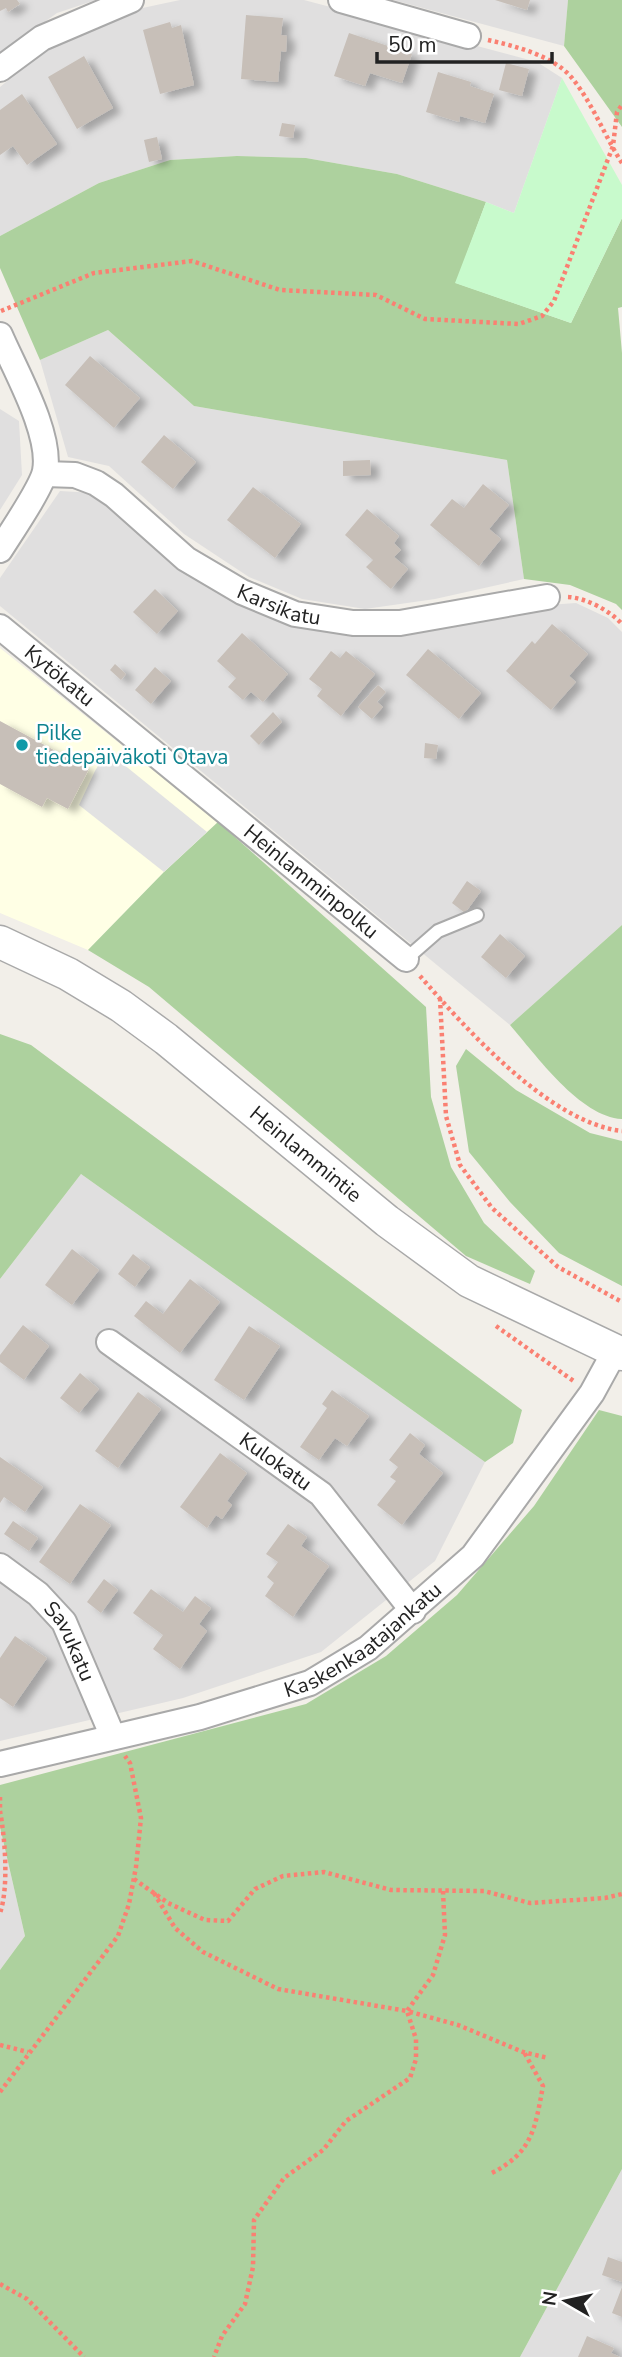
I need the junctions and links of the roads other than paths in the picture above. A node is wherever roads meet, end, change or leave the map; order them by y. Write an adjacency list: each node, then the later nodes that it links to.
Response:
1 (131, 0): 4 (street)
2 (341, 0): 3 (street)
3 (468, 36)
4 (0, 69)
5 (0, 335): 6 (street)
6 (45, 474): 7 (street); 8 (street, Karsikatu)
7 (0, 550)
8 (548, 597)
9 (0, 627): 10 (street, Kytökatu)
10 (216, 804): 13 (street, Heinlamminpolku)
11 (477, 915): 13 (lane)
12 (0, 942): 15 (street, Heinlammintie)
13 (405, 959)
14 (108, 1342): 17 (street, Kulokatu)
15 (619, 1352): 17 (street, Kaskenkaatajankatu)
16 (0, 1566): 18 (street, Savukatu)
17 (413, 1611): 18 (street, Kaskenkaatajankatu)
18 (113, 1737): 19 (street, Kaskenkaatajankatu)
19 (0, 1763)

